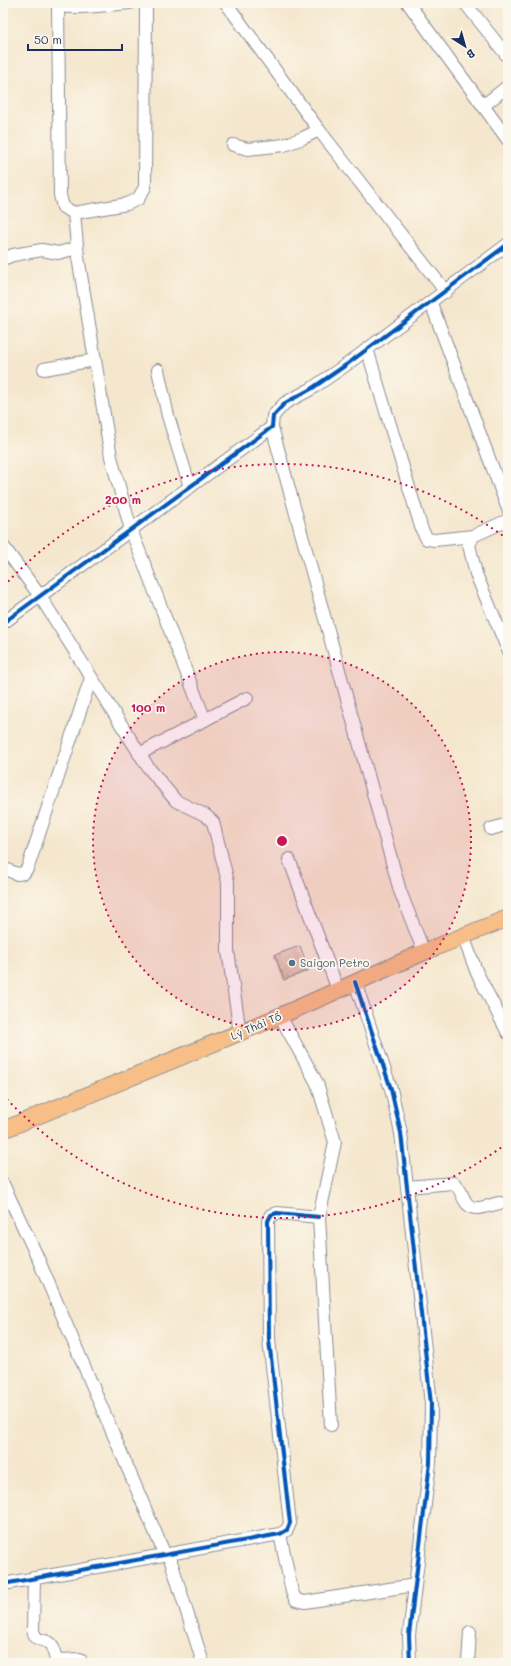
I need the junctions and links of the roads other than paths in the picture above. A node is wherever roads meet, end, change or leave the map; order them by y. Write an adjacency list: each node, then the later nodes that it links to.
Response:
1 (130, 3): 6 (street)
2 (146, 3): 13 (street)
3 (226, 3): 10 (street)
4 (408, 3): 9 (street)
5 (465, 3): 7 (street)
6 (58, 4): 13 (street)
7 (508, 57)
8 (508, 86): 9 (street)
9 (483, 106): 11 (street)
10 (319, 130): 12 (street); 17 (street)
11 (508, 140)
12 (233, 145)
13 (74, 213): 15 (street)
14 (507, 247): 17 (street)
15 (77, 248): 16 (street); 20 (street)
16 (3, 259)
17 (446, 292): 18 (street)
18 (431, 303): 19 (street); 25 (street)
19 (368, 349): 23 (street); 28 (street)
20 (95, 360): 21 (street); 27 (street)
21 (44, 369)
22 (158, 370): 24 (street)
23 (272, 427): 24 (street); 43 (street)
24 (190, 487): 27 (street)
25 (508, 509)
26 (508, 520): 28 (street)
27 (131, 530): 30 (street); 35 (street)
28 (473, 536): 32 (street)
29 (3, 546): 30 (street)
30 (40, 596): 31 (street); 33 (street)
31 (3, 623)
32 (508, 650)
33 (91, 678): 36 (street); 40 (street)
34 (247, 698): 35 (street)
35 (205, 720): 36 (street)
36 (140, 754): 47 (street)
37 (508, 824): 38 (street)
38 (491, 829)
39 (289, 859): 45 (street)
40 (3, 868)
41 (508, 918): 42 (main road, Lý Thái Tổ)
42 (463, 936): 43 (main road, Lý Thái Tổ); 48 (street)
43 (424, 952): 44 (main road, Lý Thái Tổ)
44 (355, 982): 45 (main road, Lý Thái Tổ); 51 (street)
45 (338, 990): 46 (main road, Lý Thái Tổ)
46 (280, 1016): 47 (main road, Lý Thái Tổ); 53 (street)
47 (240, 1032): 49 (main road, Lý Thái Tổ)
48 (508, 1034)
49 (3, 1130)
50 (3, 1184): 56 (street)
51 (407, 1187): 52 (street); 59 (street)
52 (500, 1203)
53 (319, 1217): 54 (street); 55 (street)
54 (331, 1426)
55 (280, 1534): 56 (street); 59 (street)
56 (167, 1555): 57 (street); 62 (street)
57 (34, 1578): 58 (street); 61 (street)
58 (3, 1584)
59 (415, 1585): 63 (street)
60 (470, 1632): 64 (street)
61 (80, 1659)
62 (203, 1663)
63 (410, 1663)
64 (468, 1663)

